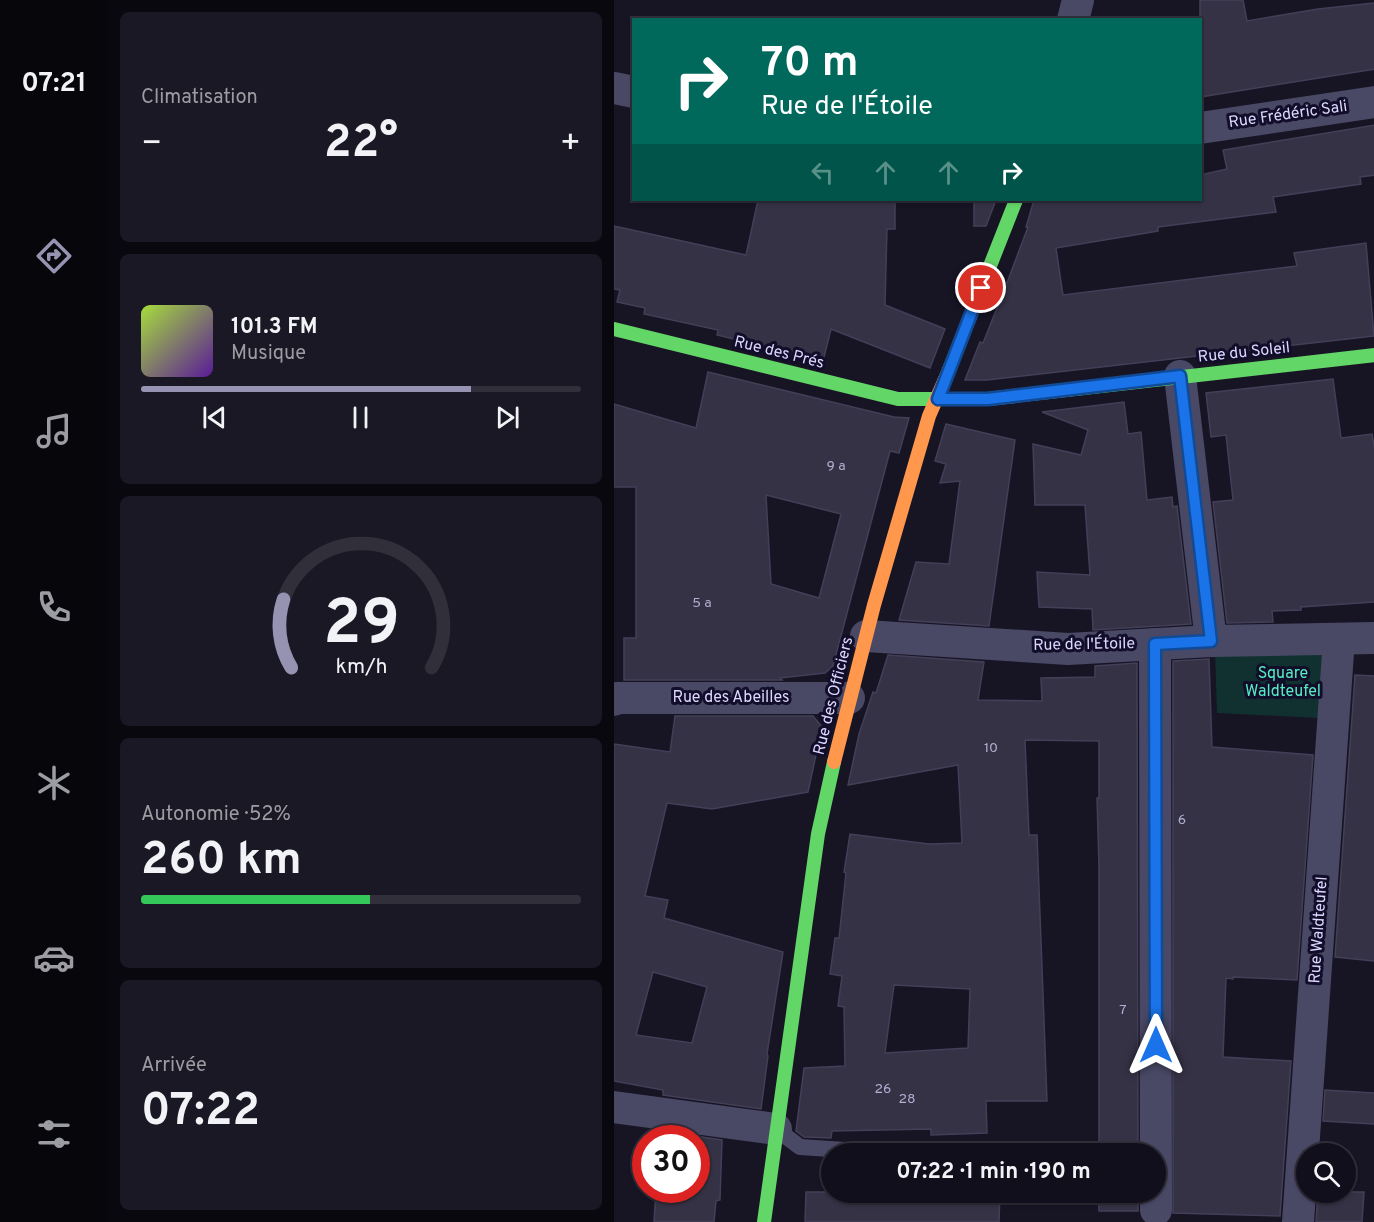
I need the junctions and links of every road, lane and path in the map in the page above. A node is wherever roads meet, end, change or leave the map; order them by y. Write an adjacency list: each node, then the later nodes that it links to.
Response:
1 (1078, 0): 2 (street)
2 (1074, 18)
3 (614, 88): 4 (street)
4 (632, 92)
5 (1374, 102): 6 (street, Rue Frédéric Sali)
6 (1202, 128)
7 (1016, 201): 11 (street, Rue des Officiers)
8 (614, 329): 11 (street, Rue des Prés)
9 (1374, 355): 10 (street, Rue du Soleil)
10 (1180, 376): 11 (street, Rue du Soleil); 15 (street)
11 (938, 399): 12 (street, Rue des Officiers)
12 (866, 636): 16 (street, Rue de l'Étoile); 17 (street, Rue des Officiers)
13 (1374, 638): 14 (street, Rue de l'Étoile)
14 (1339, 639): 15 (street, Rue de l'Étoile); 24 (street, Rue Waldteufel)
15 (1211, 641): 16 (street, Rue de l'Étoile)
16 (1155, 644): 22 (street)
17 (849, 698): 18 (street, Rue des Abeilles); 20 (street, Rue des Officiers)
18 (614, 700)
19 (614, 1107): 20 (street)
20 (776, 1129): 21 (lane); 23 (street, Rue des Officiers)
21 (821, 1148)
22 (1156, 1210)
23 (764, 1222)
24 (1298, 1222)

